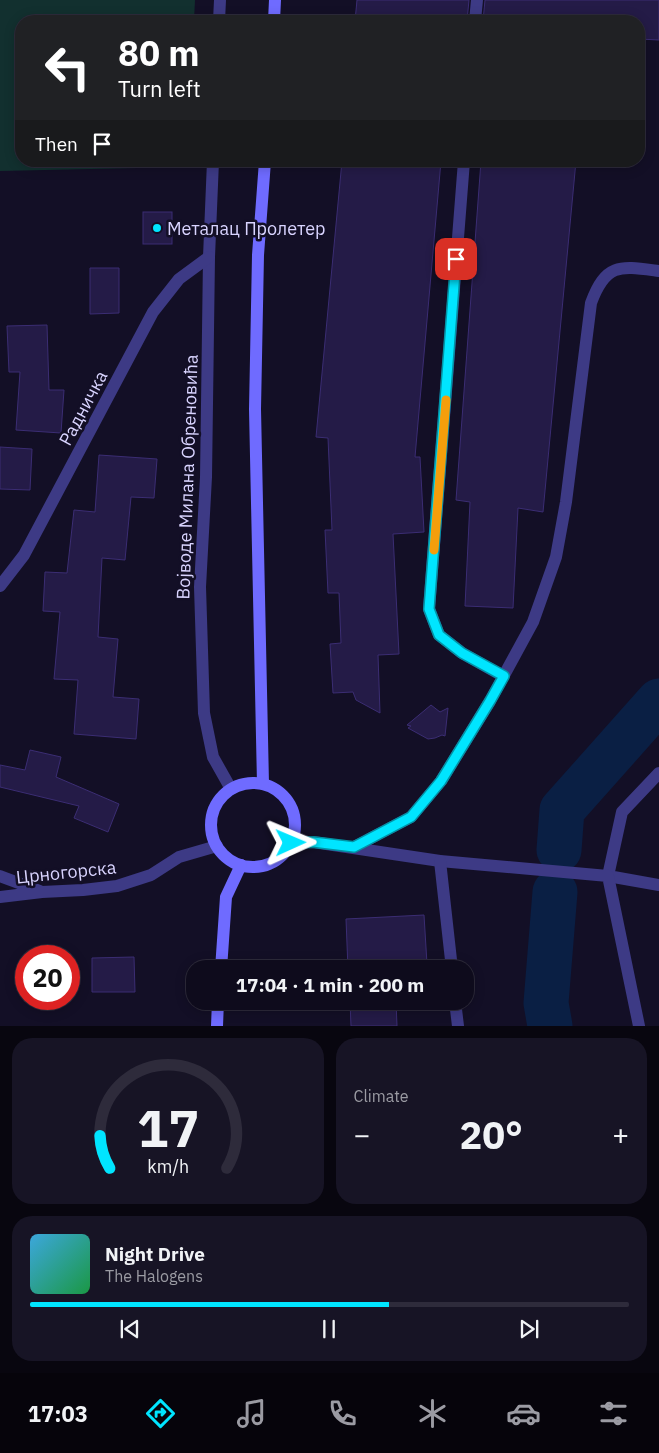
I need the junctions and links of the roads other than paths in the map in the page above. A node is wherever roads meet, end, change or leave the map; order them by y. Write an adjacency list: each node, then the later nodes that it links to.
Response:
1 (220, 0): 4 (street)
2 (275, 0): 5 (street)
3 (476, 0): 6 (street)
4 (219, 15)
5 (274, 15)
6 (475, 15)
7 (213, 167): 10 (street, Војводе Милана Обреновића)
8 (265, 167): 15 (street)
9 (464, 167): 13 (street)
10 (209, 257): 12 (street, Радничка); 16 (street, Војводе Милана Обреновића)
11 (659, 271): 13 (street)
12 (0, 586)
13 (504, 676): 19 (street)
14 (659, 773): 23 (street)
15 (263, 784): 16 (street); 17 (street)
16 (231, 789): 18 (street)
17 (291, 843): 19 (street); 21 (street)
18 (217, 846): 21 (street); 25 (street, Црногорска)
19 (354, 847): 20 (street)
20 (440, 861): 23 (street); 28 (street)
21 (241, 865): 27 (street)
22 (0, 876): 25 (street)
23 (608, 876): 24 (street); 33 (street)
24 (659, 885)
25 (42, 892): 26 (street, Црногорска)
26 (0, 897)
27 (222, 960)
28 (451, 960)
29 (218, 1010): 31 (street)
30 (456, 1010): 32 (street)
31 (218, 1026)
32 (458, 1026)
33 (639, 1026)

